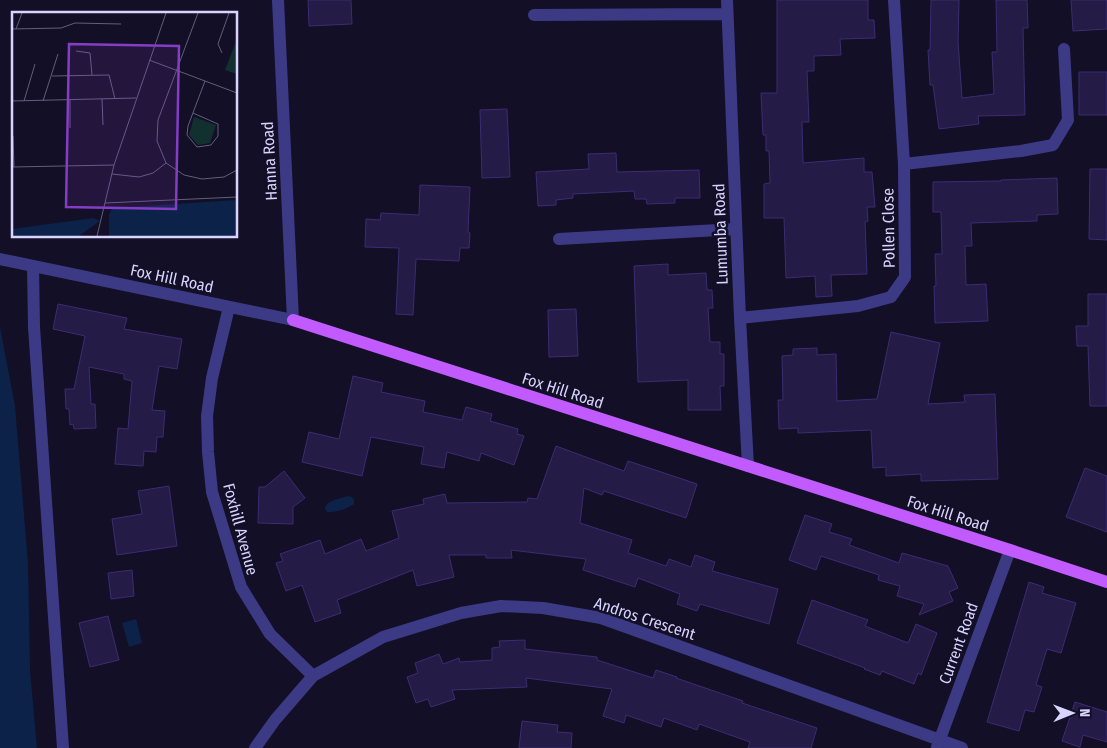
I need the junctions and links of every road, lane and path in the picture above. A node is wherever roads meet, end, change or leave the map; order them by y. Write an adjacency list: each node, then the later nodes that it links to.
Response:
1 (278, 0): 14 (street, Hanna Road)
2 (727, 0): 4 (street, Lumumba Road)
3 (894, 0): 7 (street, Pollen Close)
4 (727, 14): 5 (street); 8 (street, Lumumba Road)
5 (534, 15)
6 (1064, 49): 7 (street)
7 (904, 164): 13 (street, Pollen Close)
8 (736, 229): 9 (street); 13 (street, Lumumba Road)
9 (558, 239)
10 (0, 259): 11 (street, Fox Hill Road)
11 (33, 266): 12 (street, Fox Hill Road); 20 (street)
12 (228, 307): 14 (street, Fox Hill Road); 18 (street, Foxhill Avenue)
13 (740, 318): 15 (street, Lumumba Road)
14 (292, 320): 15 (main road, Fox Hill Road)
15 (748, 466): 16 (main road, Fox Hill Road)
16 (1010, 550): 17 (main road, Fox Hill Road); 19 (street, Current Road)
17 (1107, 582)
18 (313, 676): 19 (street, Andros Crescent); 21 (street, Andros Crescent)
19 (938, 744): 22 (street, Andros Crescent)
20 (63, 748)
21 (254, 748)
22 (962, 748)

